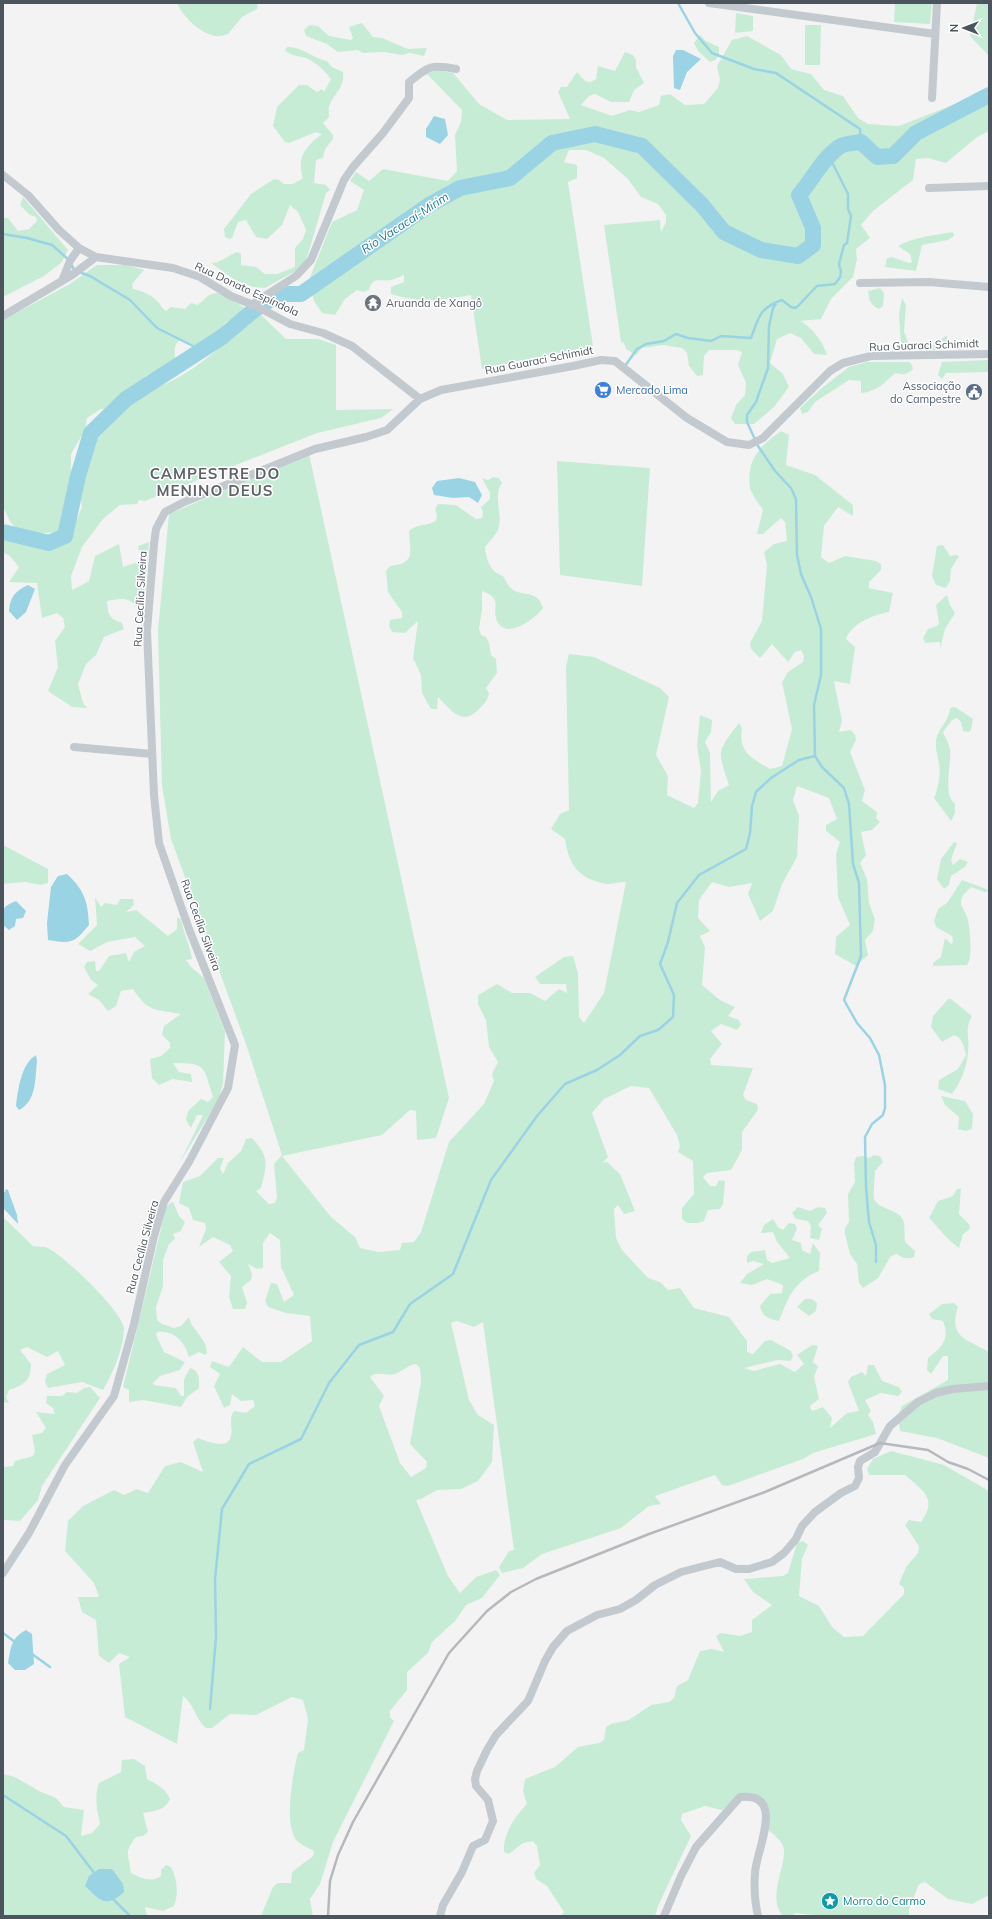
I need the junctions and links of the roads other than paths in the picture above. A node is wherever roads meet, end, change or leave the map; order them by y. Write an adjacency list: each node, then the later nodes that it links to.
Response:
1 (709, 3): 3 (street)
2 (936, 3): 3 (street)
3 (935, 34): 5 (street)
4 (456, 69): 14 (street)
5 (932, 98)
6 (3, 175): 9 (street, Rua Donato Espíndola)
7 (989, 186): 8 (street)
8 (929, 188)
9 (79, 248): 10 (street, Rua Donato Espíndola); 11 (street)
10 (96, 257): 11 (street); 14 (street, Rua Donato Espíndola)
11 (62, 281): 15 (street)
12 (860, 283): 13 (street)
13 (989, 287)
14 (255, 306): 17 (street, Rua Donato Espíndola)
15 (3, 316)
16 (989, 354): 17 (street, Rua Guaraci Schimidt)
17 (420, 400): 19 (street, Rua Cecília Silveira)
18 (74, 747): 19 (street)
19 (152, 754): 21 (street, Rua Cecília Silveira)
20 (989, 1386): 22 (street)
21 (3, 1573)
22 (440, 1916)
23 (664, 1916): 24 (street)
24 (758, 1916)

